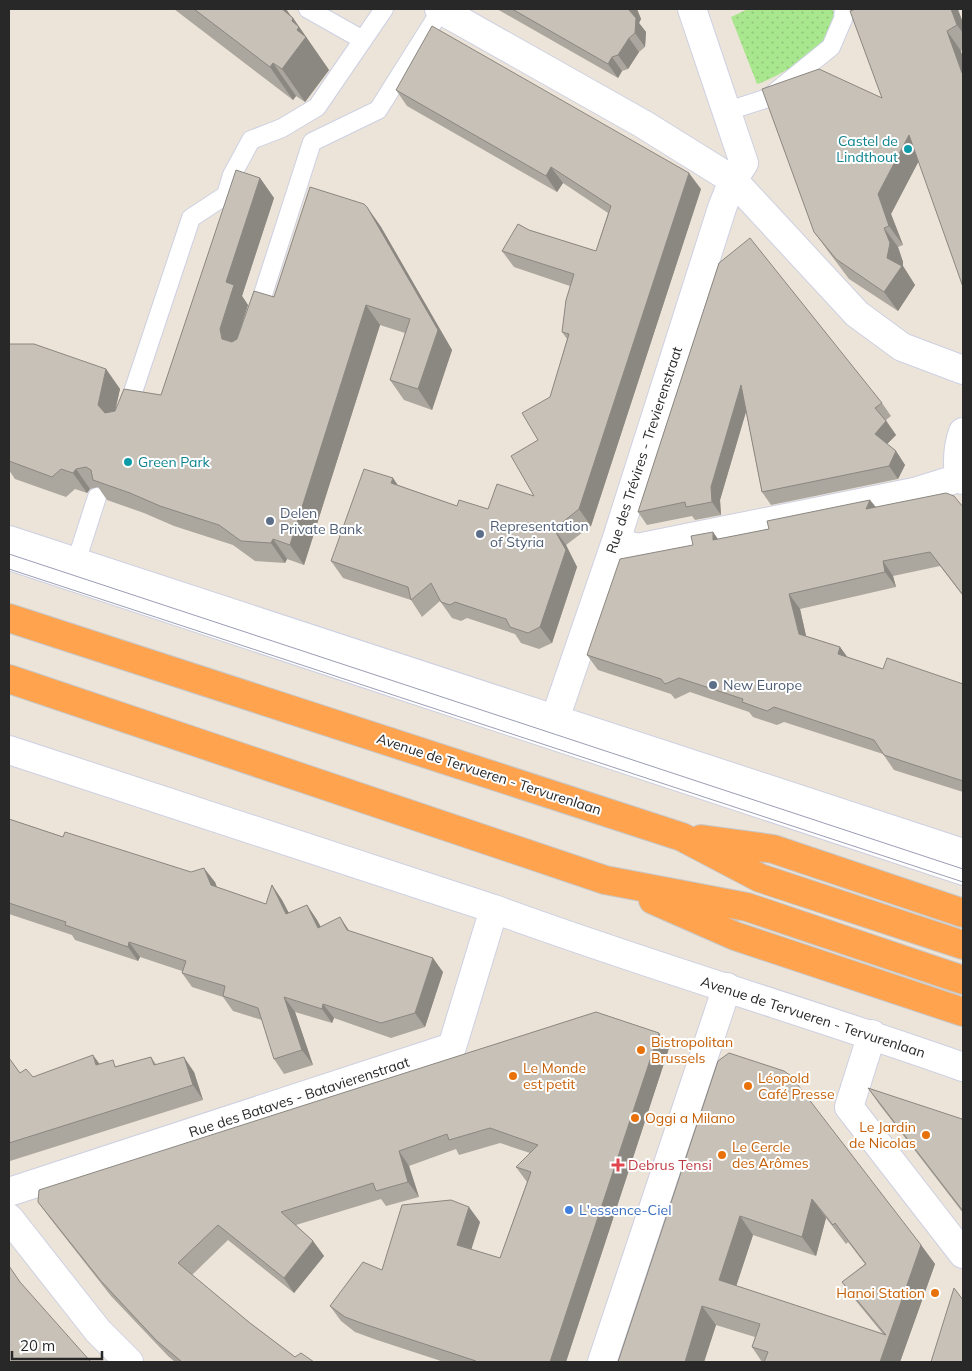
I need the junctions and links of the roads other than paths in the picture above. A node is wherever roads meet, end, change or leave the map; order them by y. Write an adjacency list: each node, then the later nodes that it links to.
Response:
1 (308, 9): 6 (lane)
2 (384, 9): 6 (lane)
3 (692, 9): 7 (street)
4 (844, 9): 7 (lane)
5 (440, 10): 8 (street); 9 (lane)
6 (362, 40): 11 (lane)
7 (728, 111): 8 (street, Rue des Trévires - Trevierenstraat)
8 (733, 180): 10 (street); 16 (street, Rue des Trévires - Trevierenstraat)
9 (250, 334)
10 (963, 370)
11 (122, 423)
12 (963, 432): 13 (street)
13 (961, 478): 16 (street)
14 (97, 497): 18 (lane)
15 (9, 540): 18 (street)
16 (616, 541): 21 (street, Rue des Trévires - Trevierenstraat)
17 (9, 561): 25 (lane)
18 (76, 562): 21 (street)
19 (9, 618): 23 (highway, Avenue de Tervueren - Tervurenlaan)
20 (9, 679): 26 (highway)
21 (554, 719): 24 (street)
22 (9, 750): 27 (street, Avenue de Tervueren - Tervurenlaan)
23 (682, 837): 28 (highway); 29 (highway, Avenue de Tervueren - Tervurenlaan)
24 (963, 852)
25 (963, 876)
26 (605, 880): 30 (highway); 32 (highway)
27 (494, 909): 31 (street, Avenue de Tervueren - Tervurenlaan); 35 (street, Rue des Bataves - Batavierenstraat)
28 (963, 913)
29 (963, 945)
30 (963, 980)
31 (727, 988): 33 (street, Avenue de Tervueren - Tervurenlaan); 39 (street)
32 (963, 1012)
33 (872, 1034): 34 (street, Avenue de Tervueren - Tervurenlaan); 37 (street)
34 (963, 1067)
35 (9, 1192)
36 (9, 1218): 38 (street)
37 (963, 1254)
38 (129, 1362)
39 (602, 1362)

